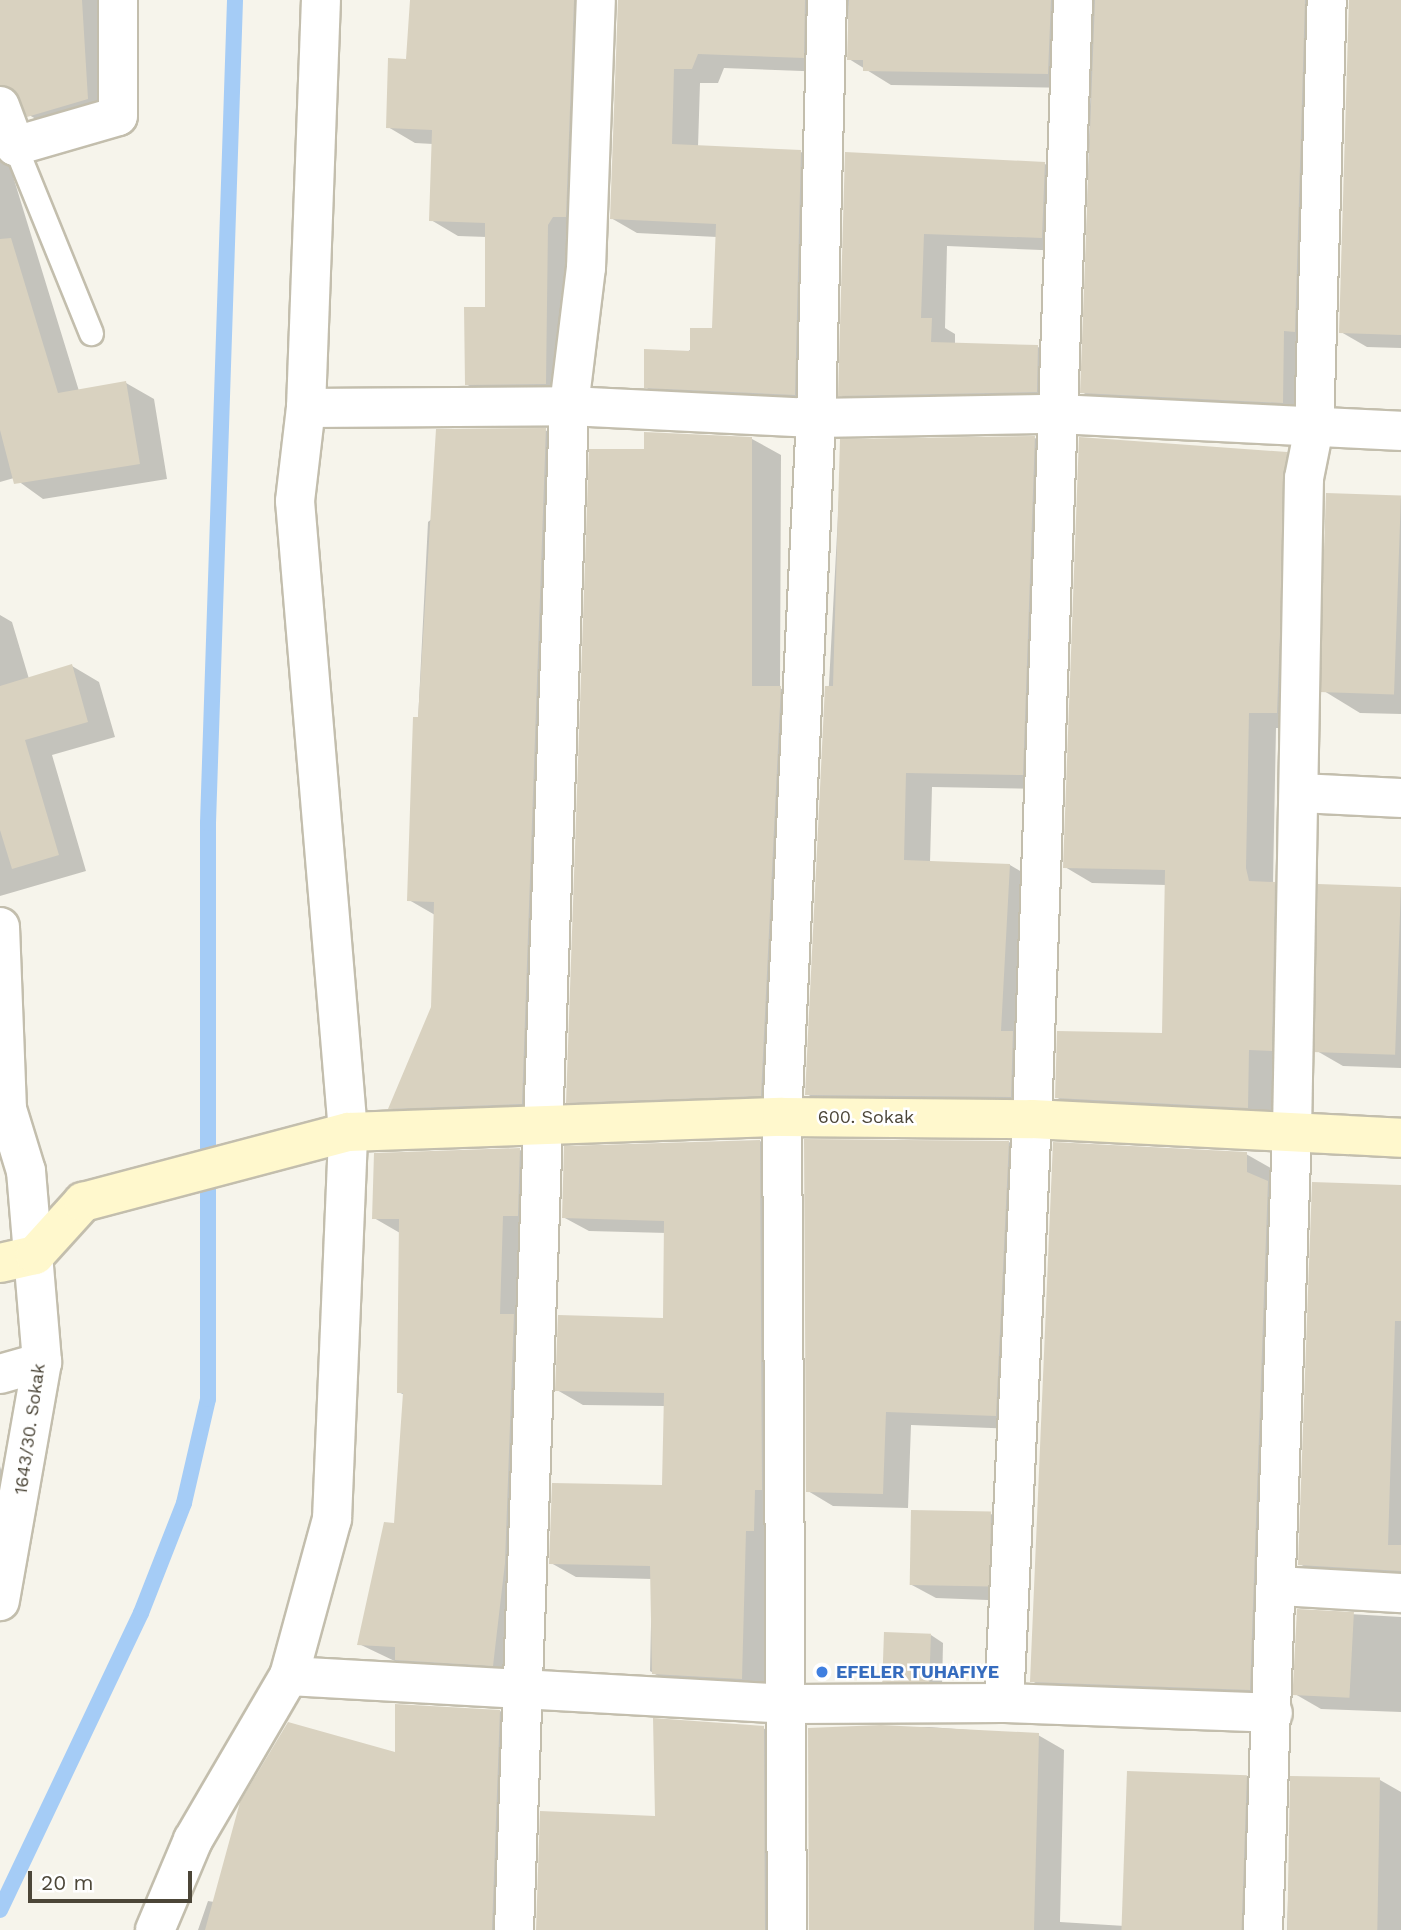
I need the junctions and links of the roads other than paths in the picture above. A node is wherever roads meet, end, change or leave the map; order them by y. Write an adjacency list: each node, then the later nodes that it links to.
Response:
1 (118, 0): 8 (street)
2 (321, 0): 11 (street)
3 (596, 0): 10 (street)
4 (827, 0): 13 (street)
5 (1073, 0): 12 (street)
6 (1327, 0): 14 (street)
7 (0, 106): 8 (street)
8 (15, 146): 9 (lane)
9 (91, 333)
10 (569, 406): 11 (street); 13 (street); 21 (street)
11 (306, 408): 23 (street)
12 (1056, 414): 13 (street); 14 (street); 20 (street)
13 (816, 418): 19 (street)
14 (1314, 428): 15 (street); 16 (street)
15 (1401, 431)
16 (1299, 793): 17 (street); 22 (street)
17 (1401, 798)
18 (0, 930): 25 (street, 1643/30. Sokak)
19 (782, 1117): 20 (main road, 600. Sokak); 21 (main road, 600. Sokak); 34 (street)
20 (1032, 1119): 22 (main road, 600. Sokak); 33 (street)
21 (539, 1125): 23 (main road, 600. Sokak); 32 (street)
22 (1292, 1132): 24 (main road, 600. Sokak); 28 (street)
23 (339, 1135): 25 (main road, 600. Sokak); 31 (street)
24 (1401, 1138)
25 (18, 1259): 26 (street, 1643/30. Sokak)
26 (42, 1363): 27 (street); 30 (street, 1643/30. Sokak)
27 (0, 1374)
28 (1278, 1586): 29 (street); 35 (street)
29 (1401, 1593)
30 (0, 1601)
31 (289, 1676): 32 (street); 36 (street)
32 (525, 1692): 34 (street); 37 (street)
33 (1004, 1703): 34 (street); 35 (street)
34 (790, 1704): 38 (street)
35 (1273, 1713): 39 (street)
36 (155, 1930)
37 (514, 1930)
38 (787, 1930)
39 (1263, 1930)

